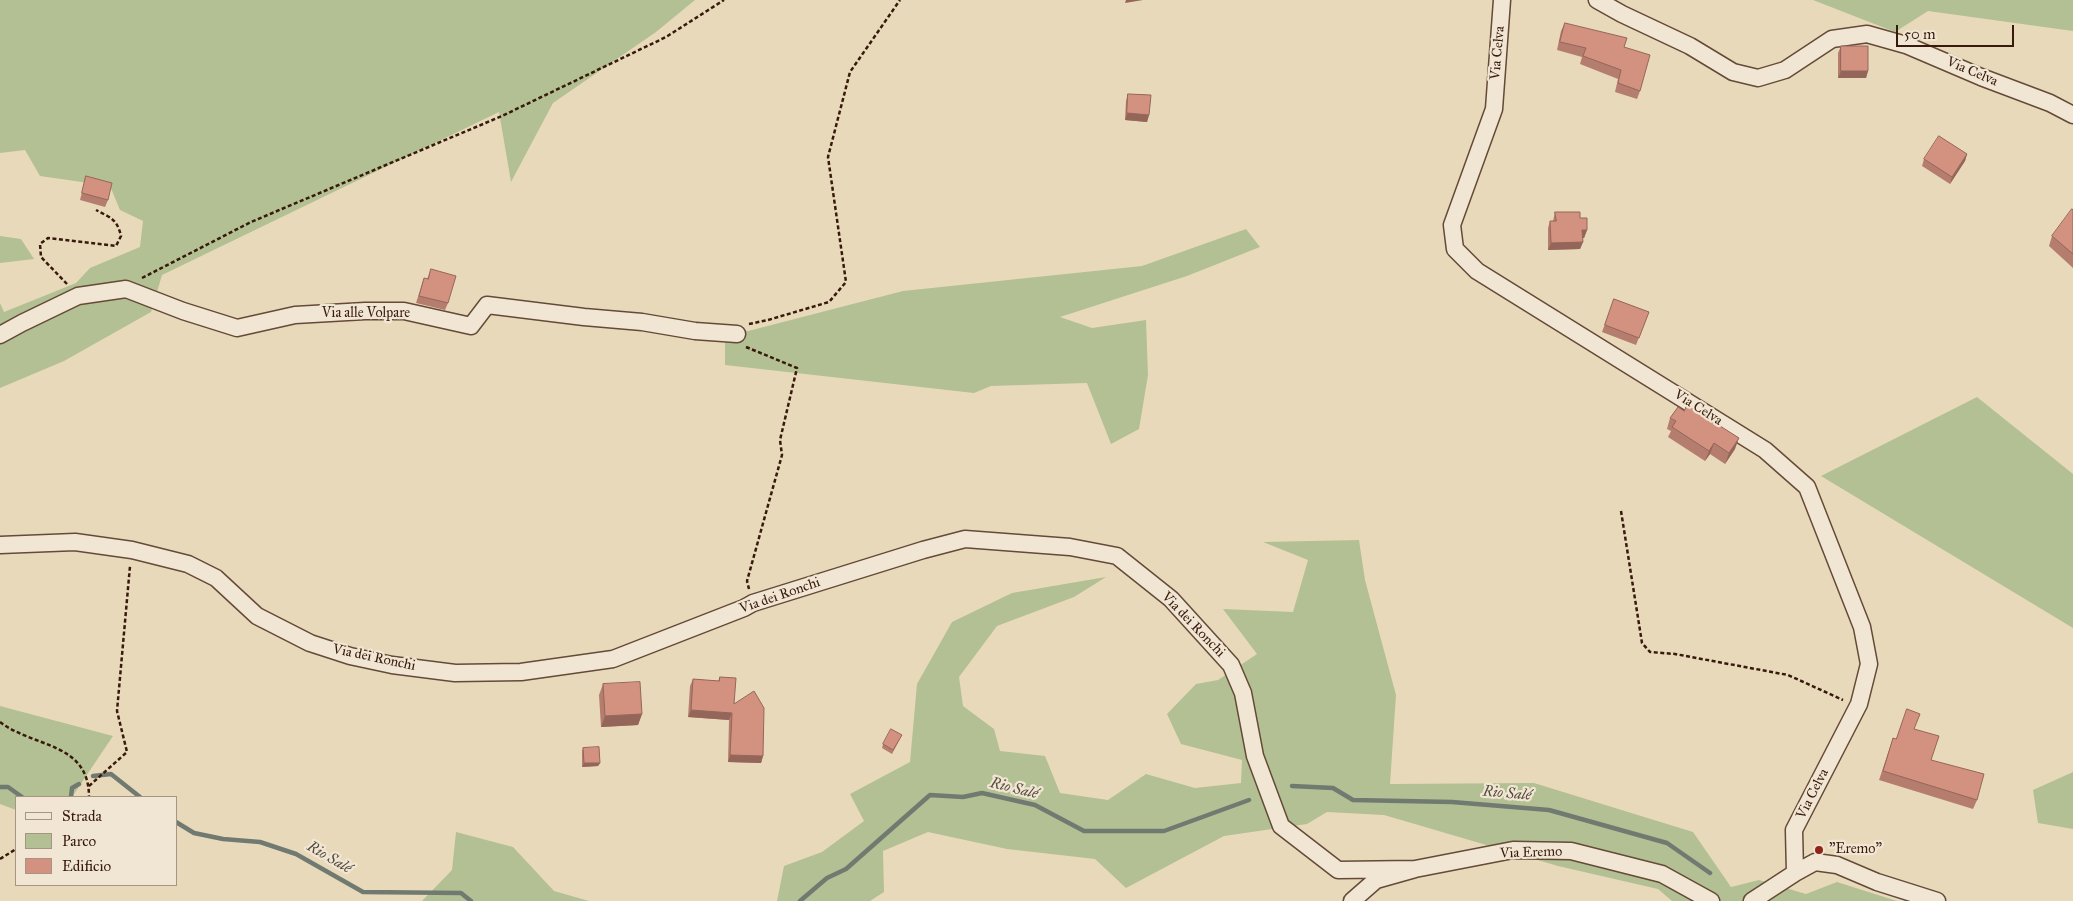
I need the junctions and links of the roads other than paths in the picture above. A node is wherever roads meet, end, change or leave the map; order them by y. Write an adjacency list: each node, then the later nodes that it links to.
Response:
1 (1502, 0): 8 (street, Via Celva)
2 (1598, 0): 3 (street, Via Celva)
3 (2073, 115)
4 (737, 334): 5 (street, Via alle Volpare)
5 (0, 335)
6 (0, 545): 7 (street, Via dei Ronchi)
7 (1416, 869): 9 (street, Via Eremo); 10 (street, Via Eremo)
8 (1795, 873): 11 (street); 12 (street)
9 (1352, 901)
10 (1711, 901)
11 (1752, 901)
12 (1937, 901)

